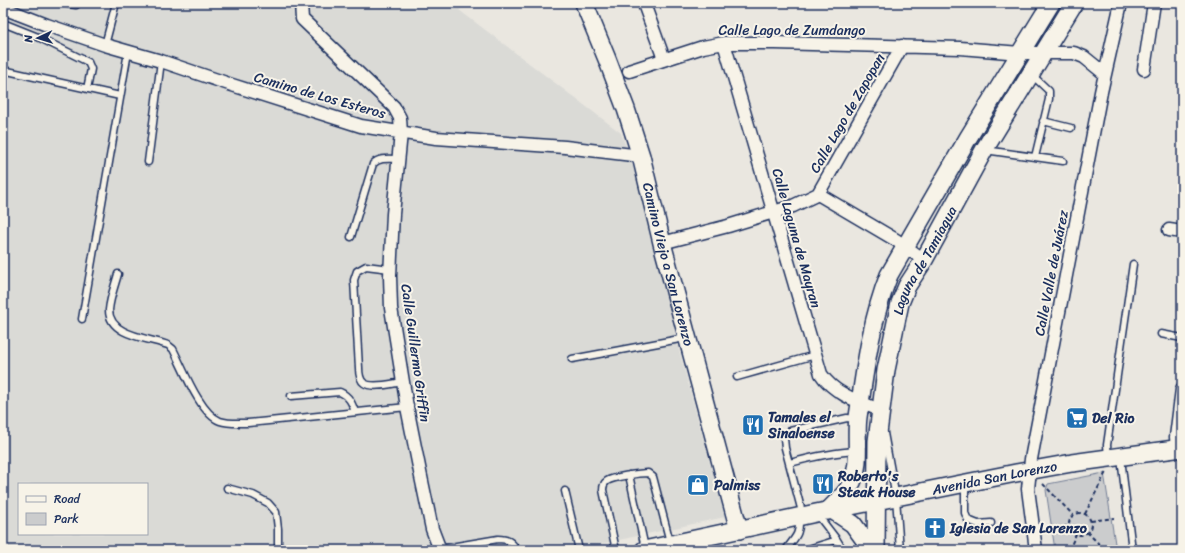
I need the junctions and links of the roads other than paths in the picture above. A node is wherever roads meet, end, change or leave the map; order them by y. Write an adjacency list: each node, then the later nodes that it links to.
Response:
1 (62, 3): 2 (lane)
2 (78, 3)
3 (115, 3): 14 (lane)
4 (301, 3): 30 (street, Calle Guillermo Griffin)
5 (584, 3): 32 (main road, Camino Viejo a San Lorenzo)
6 (1051, 3): 17 (main road, Laguna de Tamiagua)
7 (1074, 3): 18 (main road, Laguna de Tamiagua)
8 (1120, 3): 25 (street, Calle Valle de Juárez)
9 (1154, 3): 21 (street)
10 (644, 4): 19 (street)
11 (3, 8): 14 (street, Camino de Los Esteros)
12 (3, 23): 26 (lane)
13 (724, 43): 15 (street, Calle Lago de Zumdango); 19 (street, Calle Lago de Zumdango); 38 (street, Calle Laguna de Mayran)
14 (105, 45): 16 (street, Camino de Los Esteros)
15 (902, 46): 17 (street, Calle Lago de Zumdango); 37 (street, Calle Lago de Zapopan)
16 (128, 52): 20 (street, Camino de Los Esteros); 27 (lane)
17 (1020, 53): 18 (street, Calle Lago de Zumdango); 43 (main road, Laguna de Tamiagua)
18 (1043, 53): 24 (main road, Laguna de Tamiagua); 25 (street, Calle Lago de Zumdango)
19 (664, 59): 23 (street, Calle Lago de Zumdango)
20 (161, 61): 30 (street, Camino de Los Esteros); 36 (lane)
21 (1144, 68)
22 (3, 70): 26 (lane)
23 (629, 71)
24 (1031, 73): 28 (lane); 31 (main road, Laguna de Tamiagua)
25 (1105, 74): 66 (street, Calle Valle de Juárez)
26 (87, 89): 27 (lane)
27 (120, 96): 48 (lane)
28 (1043, 122): 29 (lane); 33 (lane)
29 (1070, 128)
30 (400, 133): 32 (street, Camino de Los Esteros); 34 (street, Calle Guillermo Griffin)
31 (984, 150): 33 (lane); 44 (main road, Laguna de Tamiagua)
32 (641, 156): 42 (main road, Camino Viejo a San Lorenzo)
33 (1035, 157): 35 (lane)
34 (398, 158): 41 (lane); 46 (street, Calle Guillermo Griffin)
35 (1063, 161)
36 (148, 162)
37 (818, 194): 38 (street); 43 (street)
38 (774, 212): 42 (street); 52 (street, Calle Laguna de Mayran)
39 (1169, 230): 40 (street)
40 (1182, 232)
41 (351, 237)
42 (662, 243): 50 (main road, Camino Viejo a San Lorenzo)
43 (905, 246): 44 (street); 60 (main road, Laguna de Tamiagua)
44 (924, 260): 59 (main road, Laguna de Tamiagua)
45 (1133, 264): 64 (lane)
46 (390, 269): 55 (street, Calle Guillermo Griffin); 55 (lane)
47 (118, 274): 61 (lane)
48 (82, 319)
49 (1161, 334): 51 (lane)
50 (687, 338): 53 (lane); 75 (main road, Camino Viejo a San Lorenzo)
51 (1182, 338)
52 (815, 355): 54 (lane); 60 (street, Calle Laguna de Mayran)
53 (572, 359)
54 (737, 377)
55 (403, 382): 58 (street, Calle Guillermo Griffin)
56 (1182, 389): 62 (street)
57 (291, 396): 61 (lane)
58 (407, 407): 61 (lane); 79 (street, Calle Guillermo Griffin)
59 (880, 410): 60 (street, Calle Laguna de Mayran); 71 (lane); 72 (main road, Laguna de Tamiagua)
60 (859, 411): 63 (main road, Laguna de Tamiagua); 65 (lane)
61 (355, 412)
62 (1180, 448): 64 (main road, Avenida San Lorenzo)
63 (857, 451): 65 (lane); 73 (main road, Laguna de Tamiagua)
64 (1111, 462): 66 (main road, Avenida San Lorenzo); 91 (lane)
65 (790, 463): 73 (lane)
66 (1029, 471): 68 (main road, Avenida San Lorenzo); 90 (street, Calle Valle de Juárez)
67 (629, 476): 77 (lane); 82 (lane); 83 (lane)
68 (964, 483): 71 (main road, Avenida San Lorenzo); 74 (lane)
69 (227, 488): 78 (lane)
70 (565, 491): 81 (lane)
71 (896, 498): 72 (main road, Avenida San Lorenzo); 89 (lane)
72 (876, 502): 73 (main road, Avenida San Lorenzo); 88 (main road, Laguna de Tamiagua)
73 (816, 514): 75 (main road, Avenida San Lorenzo); 76 (lane); 84 (lane); 87 (main road)
74 (991, 523)
75 (739, 530): 77 (main road, Avenida San Lorenzo)
76 (837, 540): 85 (lane); 86 (lane)
77 (670, 544): 83 (main road, Avenida San Lorenzo)
78 (278, 550)
79 (439, 550): 80 (lane)
80 (516, 550)
81 (579, 550)
82 (616, 550)
83 (645, 550)
84 (786, 550)
85 (805, 550)
86 (843, 550)
87 (872, 550)
88 (876, 550)
89 (900, 550)
90 (1036, 550)
91 (1132, 550)

